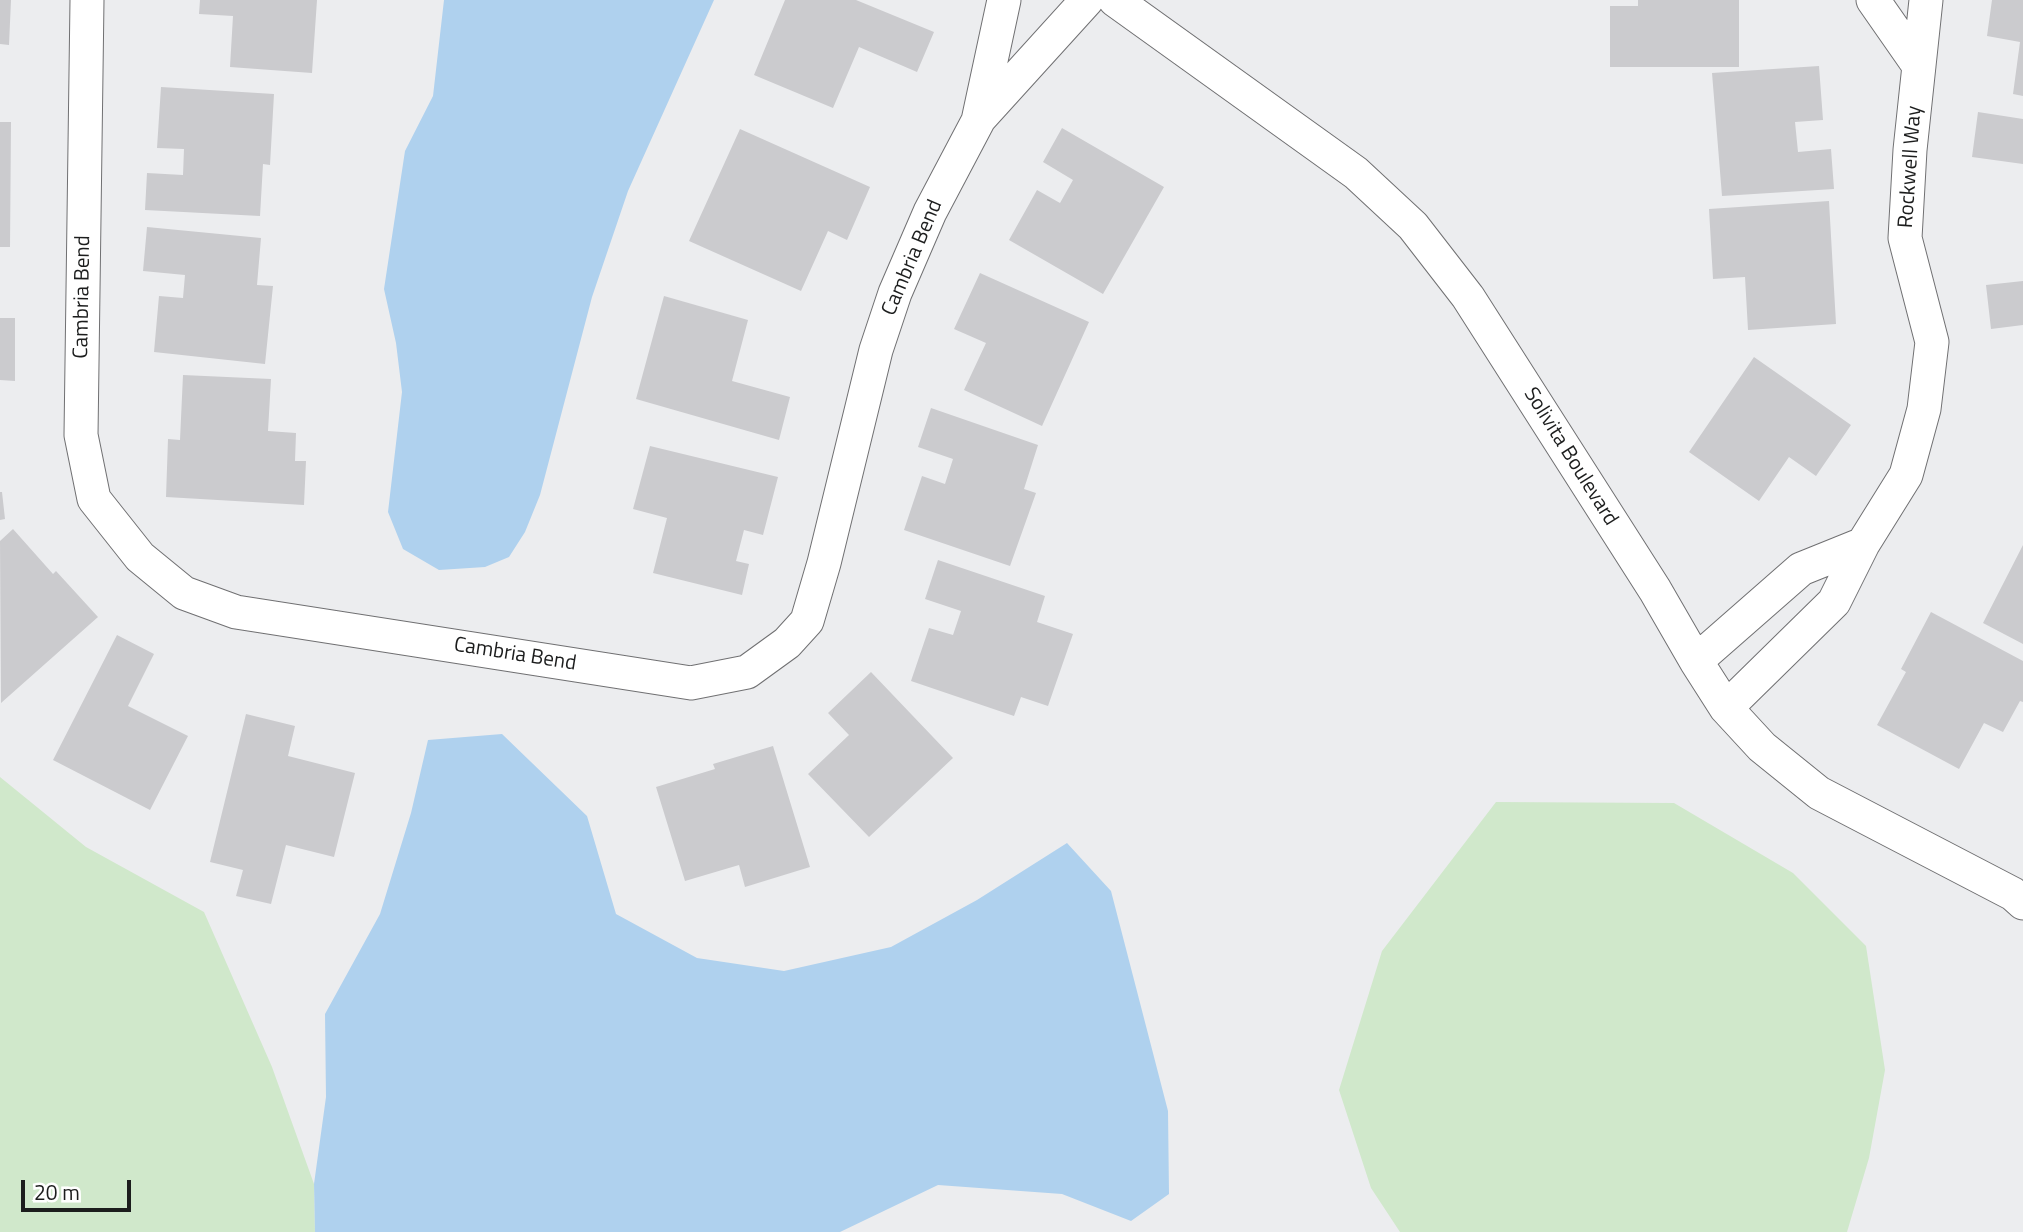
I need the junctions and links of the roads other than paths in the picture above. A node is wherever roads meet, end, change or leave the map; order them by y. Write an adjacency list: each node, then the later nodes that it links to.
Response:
1 (87, 0): 8 (street, Cambria Bend)
2 (1004, 0): 8 (street, Cambria Bend)
3 (1087, 0): 8 (street)
4 (1115, 0): 10 (street, Solivita Boulevard)
5 (1873, 0): 7 (street)
6 (1926, 0): 7 (street, Rockwell Way)
7 (1919, 66): 9 (street, Rockwell Way)
8 (978, 121)
9 (1863, 544): 10 (street); 11 (street, Rockwell Way)
10 (1696, 661): 11 (street, Solivita Boulevard)
11 (1726, 708): 12 (street, Solivita Boulevard)
12 (2023, 903)

